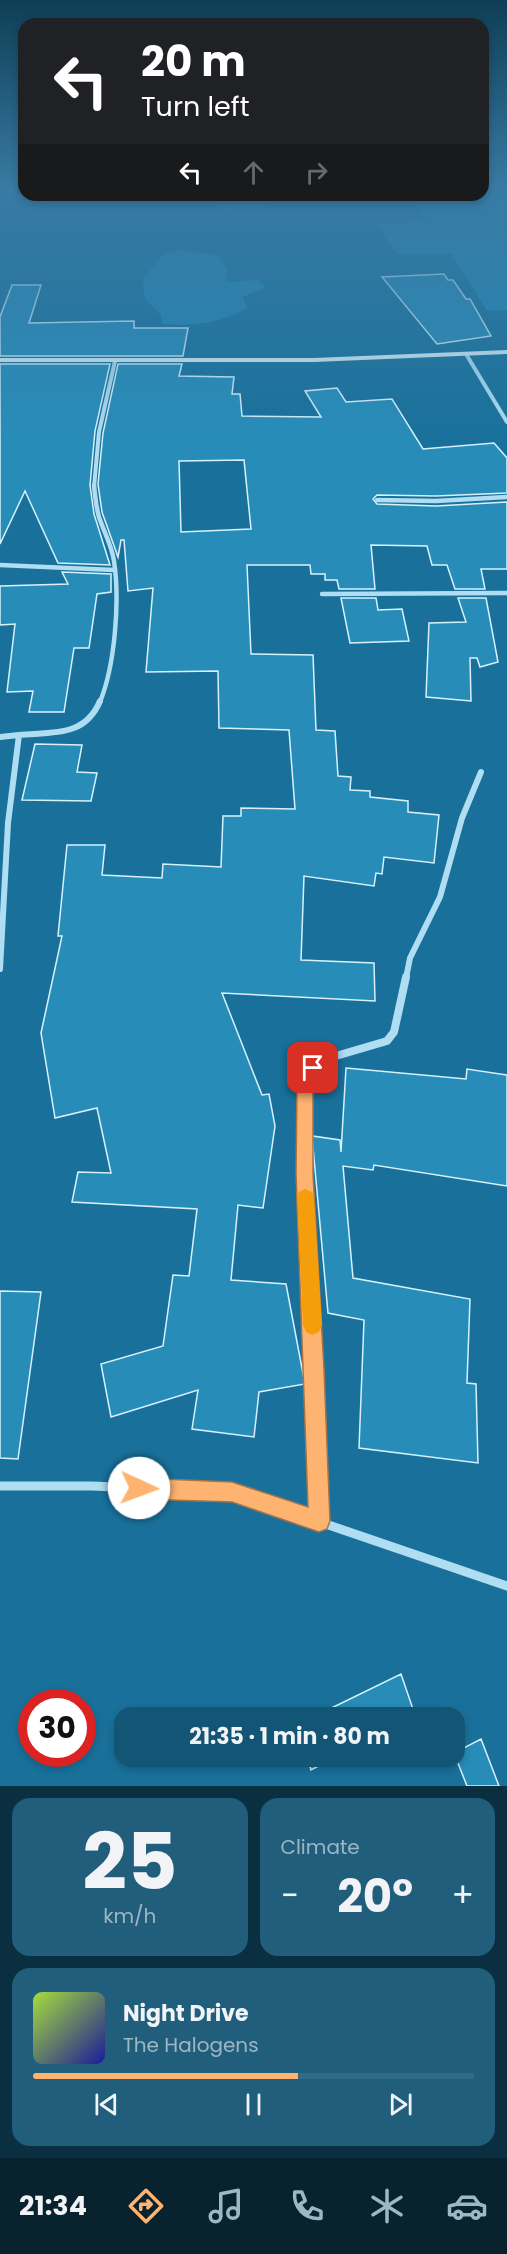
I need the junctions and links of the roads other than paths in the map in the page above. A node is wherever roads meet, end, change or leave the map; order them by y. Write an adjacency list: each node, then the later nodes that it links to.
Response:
1 (507, 352): 2 (street)
2 (466, 354): 4 (street); 5 (street)
3 (0, 360): 4 (street)
4 (115, 361): 9 (street)
5 (507, 422)
6 (507, 497): 7 (street)
7 (377, 500)
8 (0, 565): 9 (street)
9 (114, 570): 12 (street)
10 (507, 593): 11 (street)
11 (322, 594)
12 (19, 735): 13 (street); 15 (street)
13 (0, 737)
14 (481, 772): 17 (street)
15 (0, 969)
16 (0, 1486): 17 (street)
17 (319, 1521): 18 (street)
18 (507, 1586)

